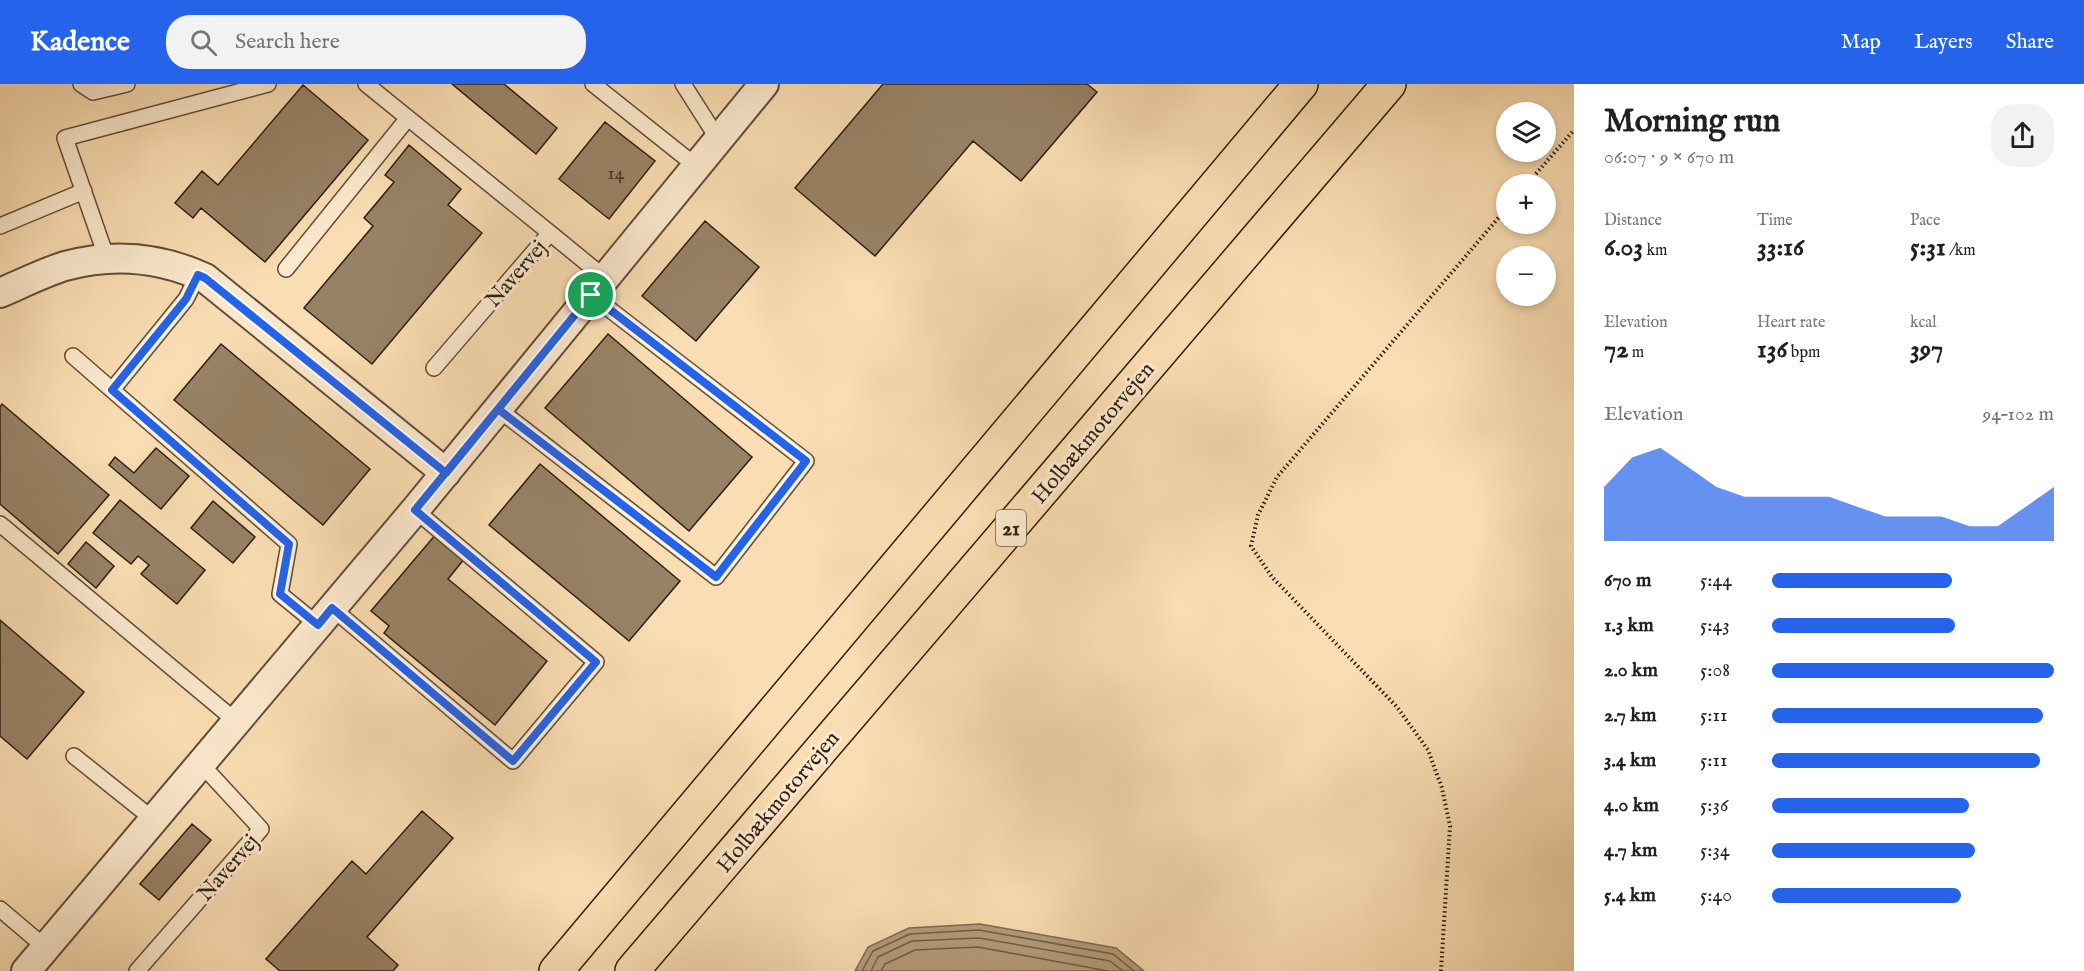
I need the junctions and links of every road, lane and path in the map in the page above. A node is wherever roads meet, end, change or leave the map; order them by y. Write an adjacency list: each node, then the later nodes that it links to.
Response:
1 (81, 84): 2 (lane)
2 (127, 84)
3 (268, 84): 15 (lane)
4 (366, 84): 10 (lane)
5 (593, 84): 13 (lane)
6 (683, 84): 12 (lane)
7 (764, 84): 12 (street)
8 (1301, 84): 40 (highway)
9 (1389, 84): 41 (highway, Holbækmotorvejen / 21)
10 (408, 118): 18 (lane); 20 (lane)
11 (1574, 130): 14 (path)
12 (718, 139): 13 (street)
13 (696, 166): 22 (street)
14 (1536, 174)
15 (84, 191): 17 (lane); 19 (lane)
16 (1496, 221): 42 (path)
17 (0, 226)
18 (550, 232): 22 (lane, Navervej); 25 (lane, Navervej)
19 (107, 259): 21 (street); 23 (street)
20 (286, 269)
21 (198, 275): 26 (lane); 28 (street)
22 (598, 287): 27 (street); 27 (lane, Navervej)
23 (0, 293)
24 (73, 356): 26 (lane)
25 (434, 368)
26 (112, 390): 31 (lane)
27 (498, 409): 28 (street)
28 (446, 473): 29 (street)
29 (415, 510): 31 (street); 31 (lane)
30 (0, 524): 32 (lane)
31 (325, 616): 32 (street)
32 (237, 722): 34 (street)
33 (75, 756): 35 (lane)
34 (202, 765): 35 (street); 39 (lane, Navervej)
35 (154, 820): 37 (street)
36 (0, 909): 37 (lane)
37 (46, 948): 38 (street)
38 (26, 971)
39 (137, 971)
40 (556, 971)
41 (632, 971)
42 (1441, 971)

